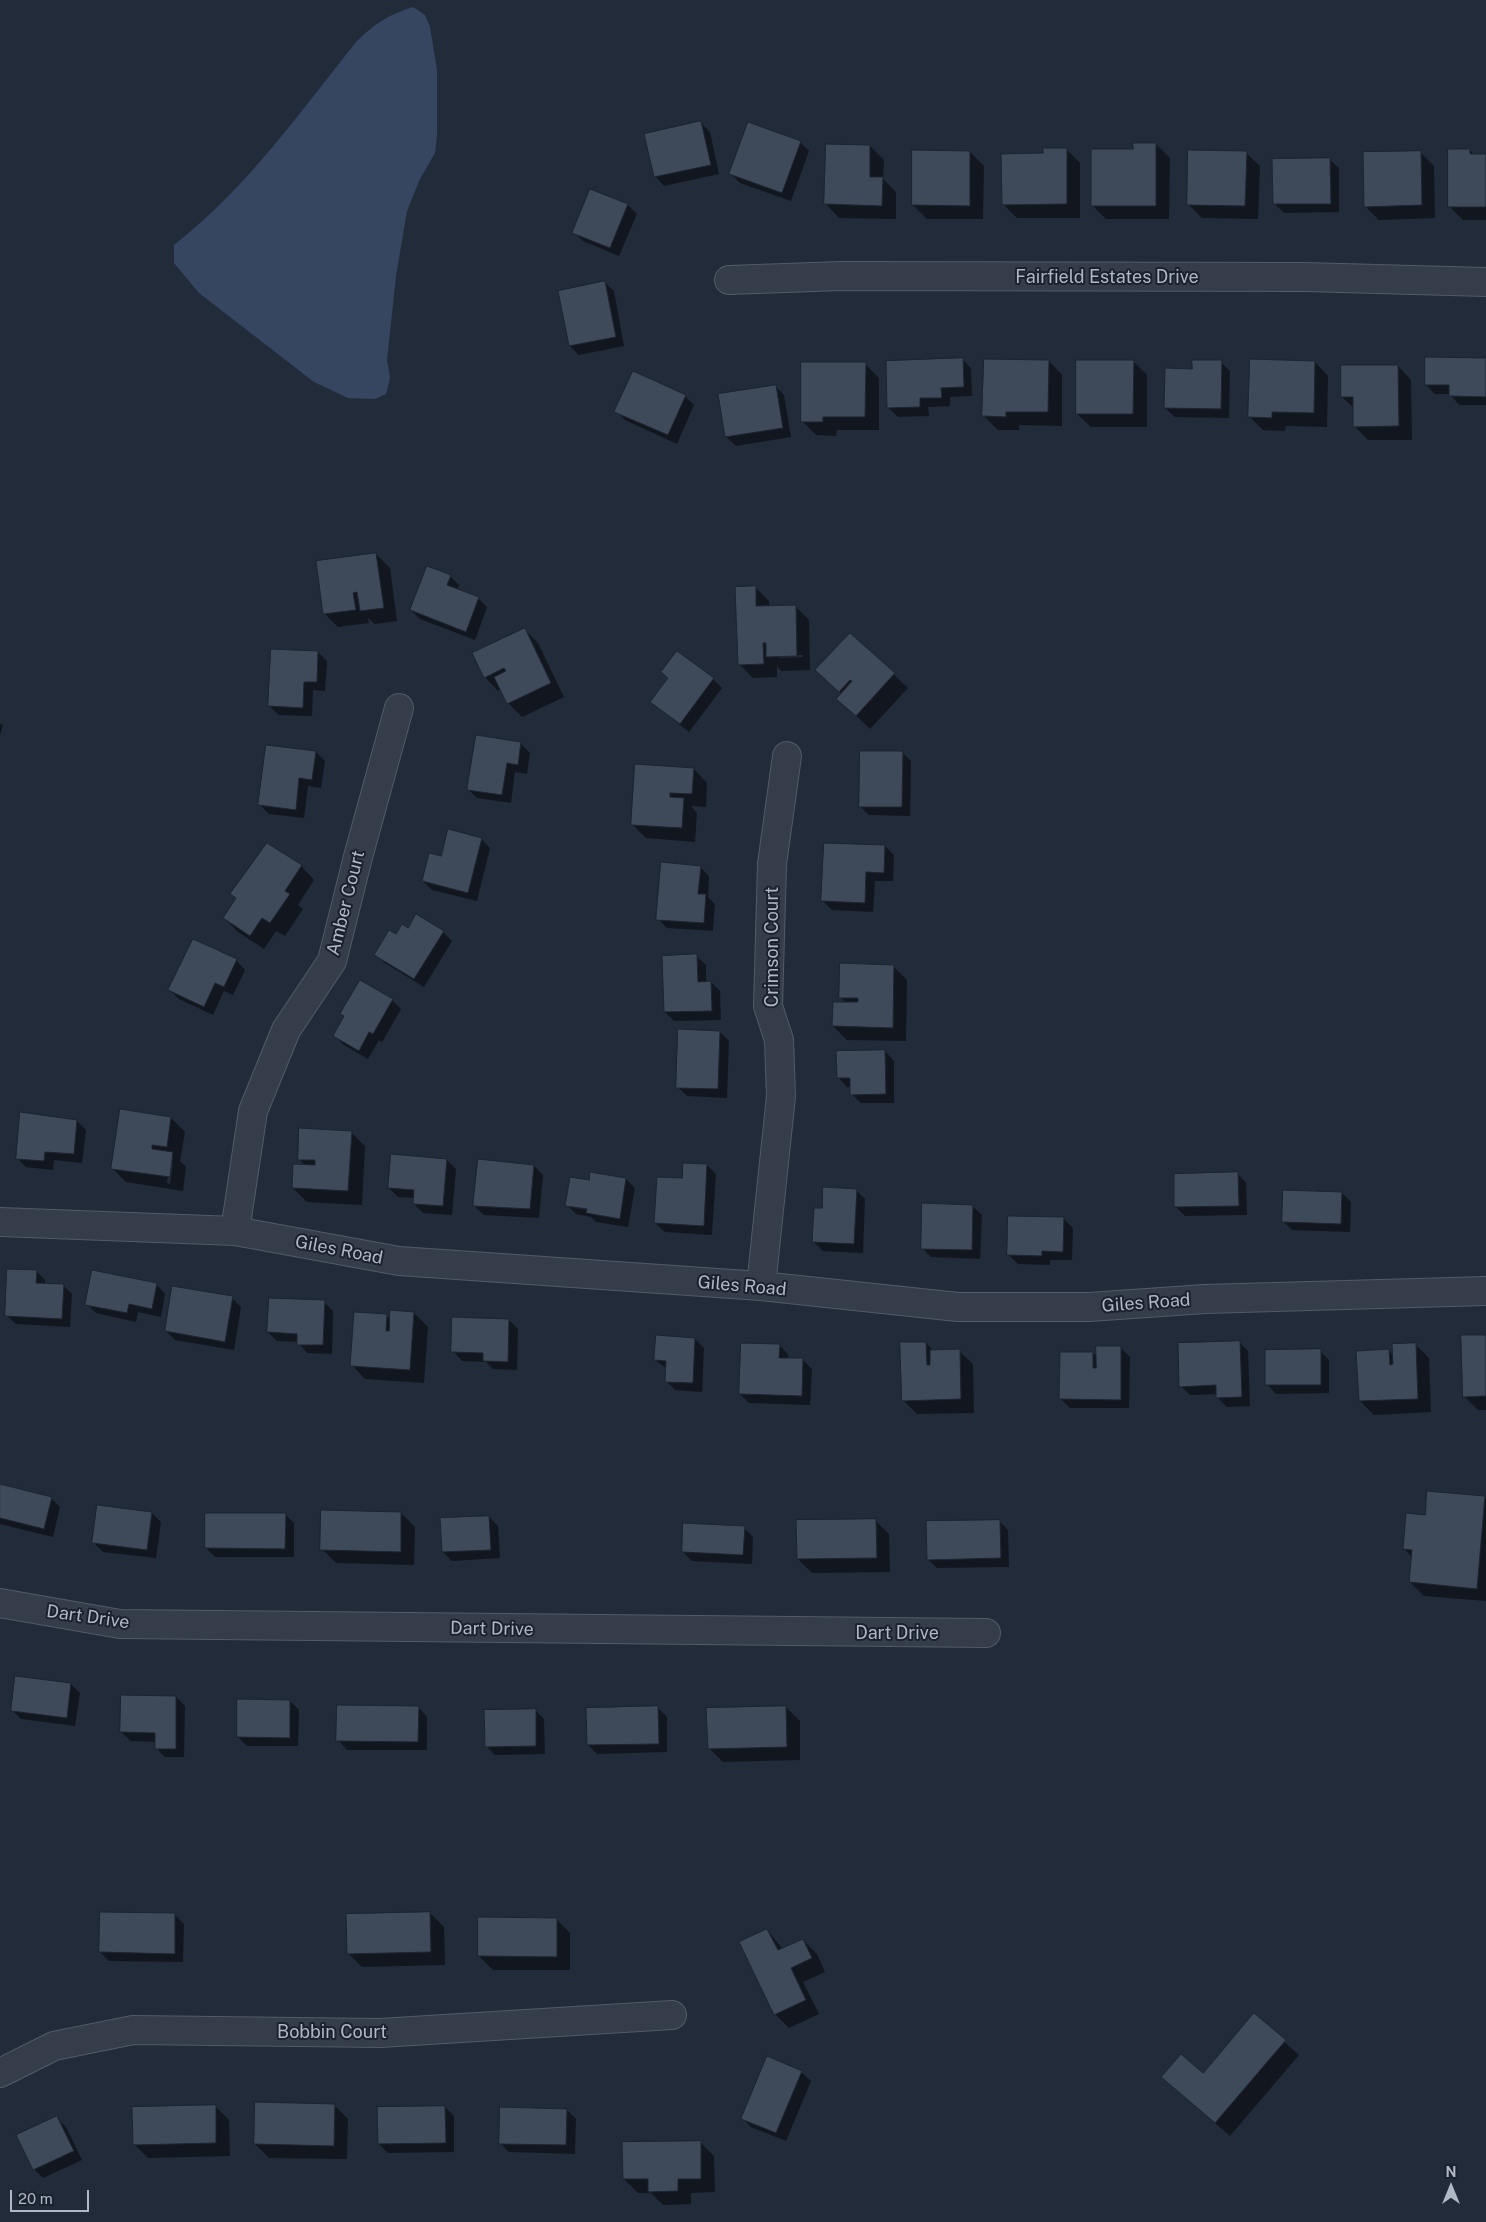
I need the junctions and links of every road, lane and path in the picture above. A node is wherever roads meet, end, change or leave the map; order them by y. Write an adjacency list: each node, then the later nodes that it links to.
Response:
1 (729, 280): 2 (street, Fairfield Estates Drive)
2 (1486, 282)
3 (399, 708): 6 (street, Amber Court)
4 (787, 756): 7 (street, Crimson Court)
5 (0, 1222): 6 (street, Giles Road)
6 (235, 1231): 7 (street, Giles Road)
7 (761, 1286): 8 (street, Giles Road)
8 (1486, 1291)
9 (0, 1603): 10 (street, Dart Drive)
10 (986, 1633)
11 (672, 2014): 12 (street, Bobbin Court)
12 (0, 2072)

